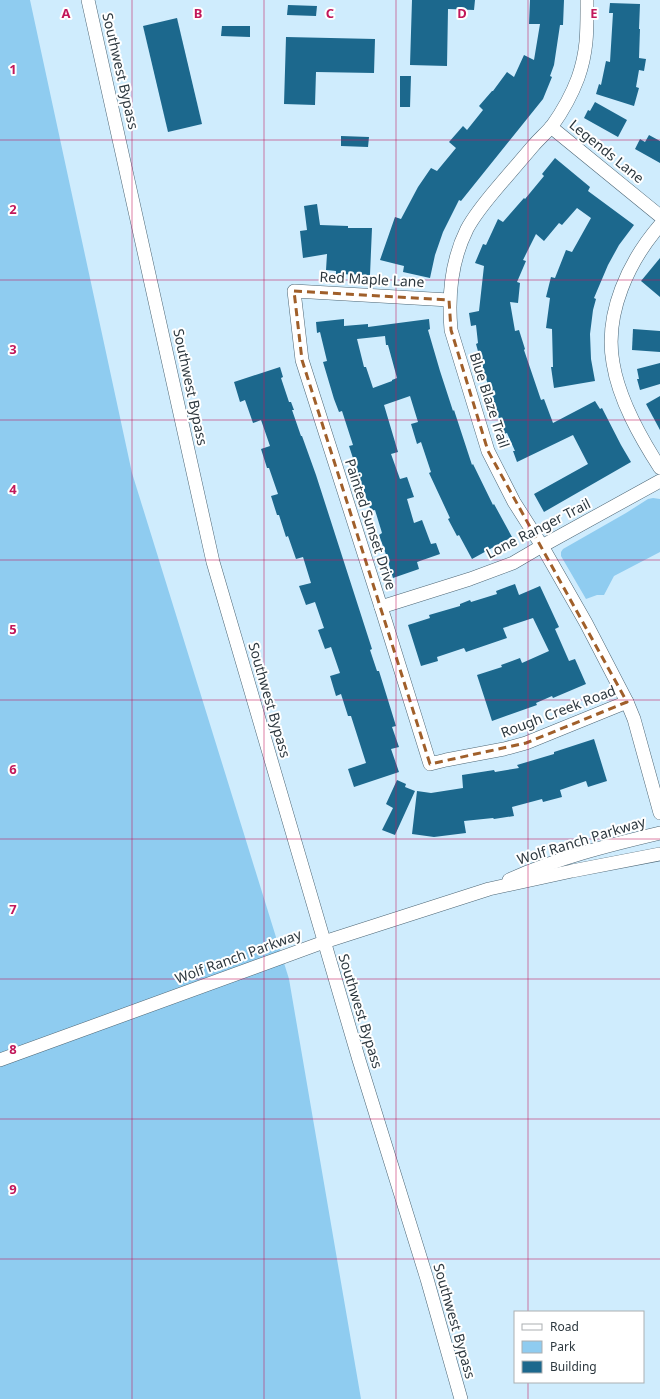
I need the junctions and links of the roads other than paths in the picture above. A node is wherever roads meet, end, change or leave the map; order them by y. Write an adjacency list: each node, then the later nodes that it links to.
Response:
1 (88, 0): 18 (street, Southwest Bypass)
2 (587, 0): 3 (street, Blue Blaze Trail)
3 (551, 127): 4 (street, Legends Lane); 7 (street, Blue Blaze Trail)
4 (660, 216)
5 (660, 225): 8 (street)
6 (294, 291): 7 (street, Red Maple Lane); 11 (street, Painted Sunset Drive)
7 (449, 300): 10 (street, Blue Blaze Trail)
8 (660, 468)
9 (660, 481): 10 (street, Lone Ranger Trail)
10 (542, 546): 11 (street, Lone Ranger Trail); 12 (street, Blue Blaze Trail)
11 (381, 607): 13 (street, Painted Sunset Drive)
12 (627, 702): 13 (street, Rough Creek Road); 14 (street, Blue Blaze Trail)
13 (430, 764)
14 (660, 813)
15 (660, 833): 17 (street, Wolf Ranch Parkway)
16 (660, 854): 17 (street, Wolf Ranch Parkway)
17 (489, 889): 18 (street, Wolf Ranch Parkway)
18 (324, 942): 19 (street, Wolf Ranch Parkway); 20 (street, Southwest Bypass)
19 (0, 1060)
20 (461, 1399)

